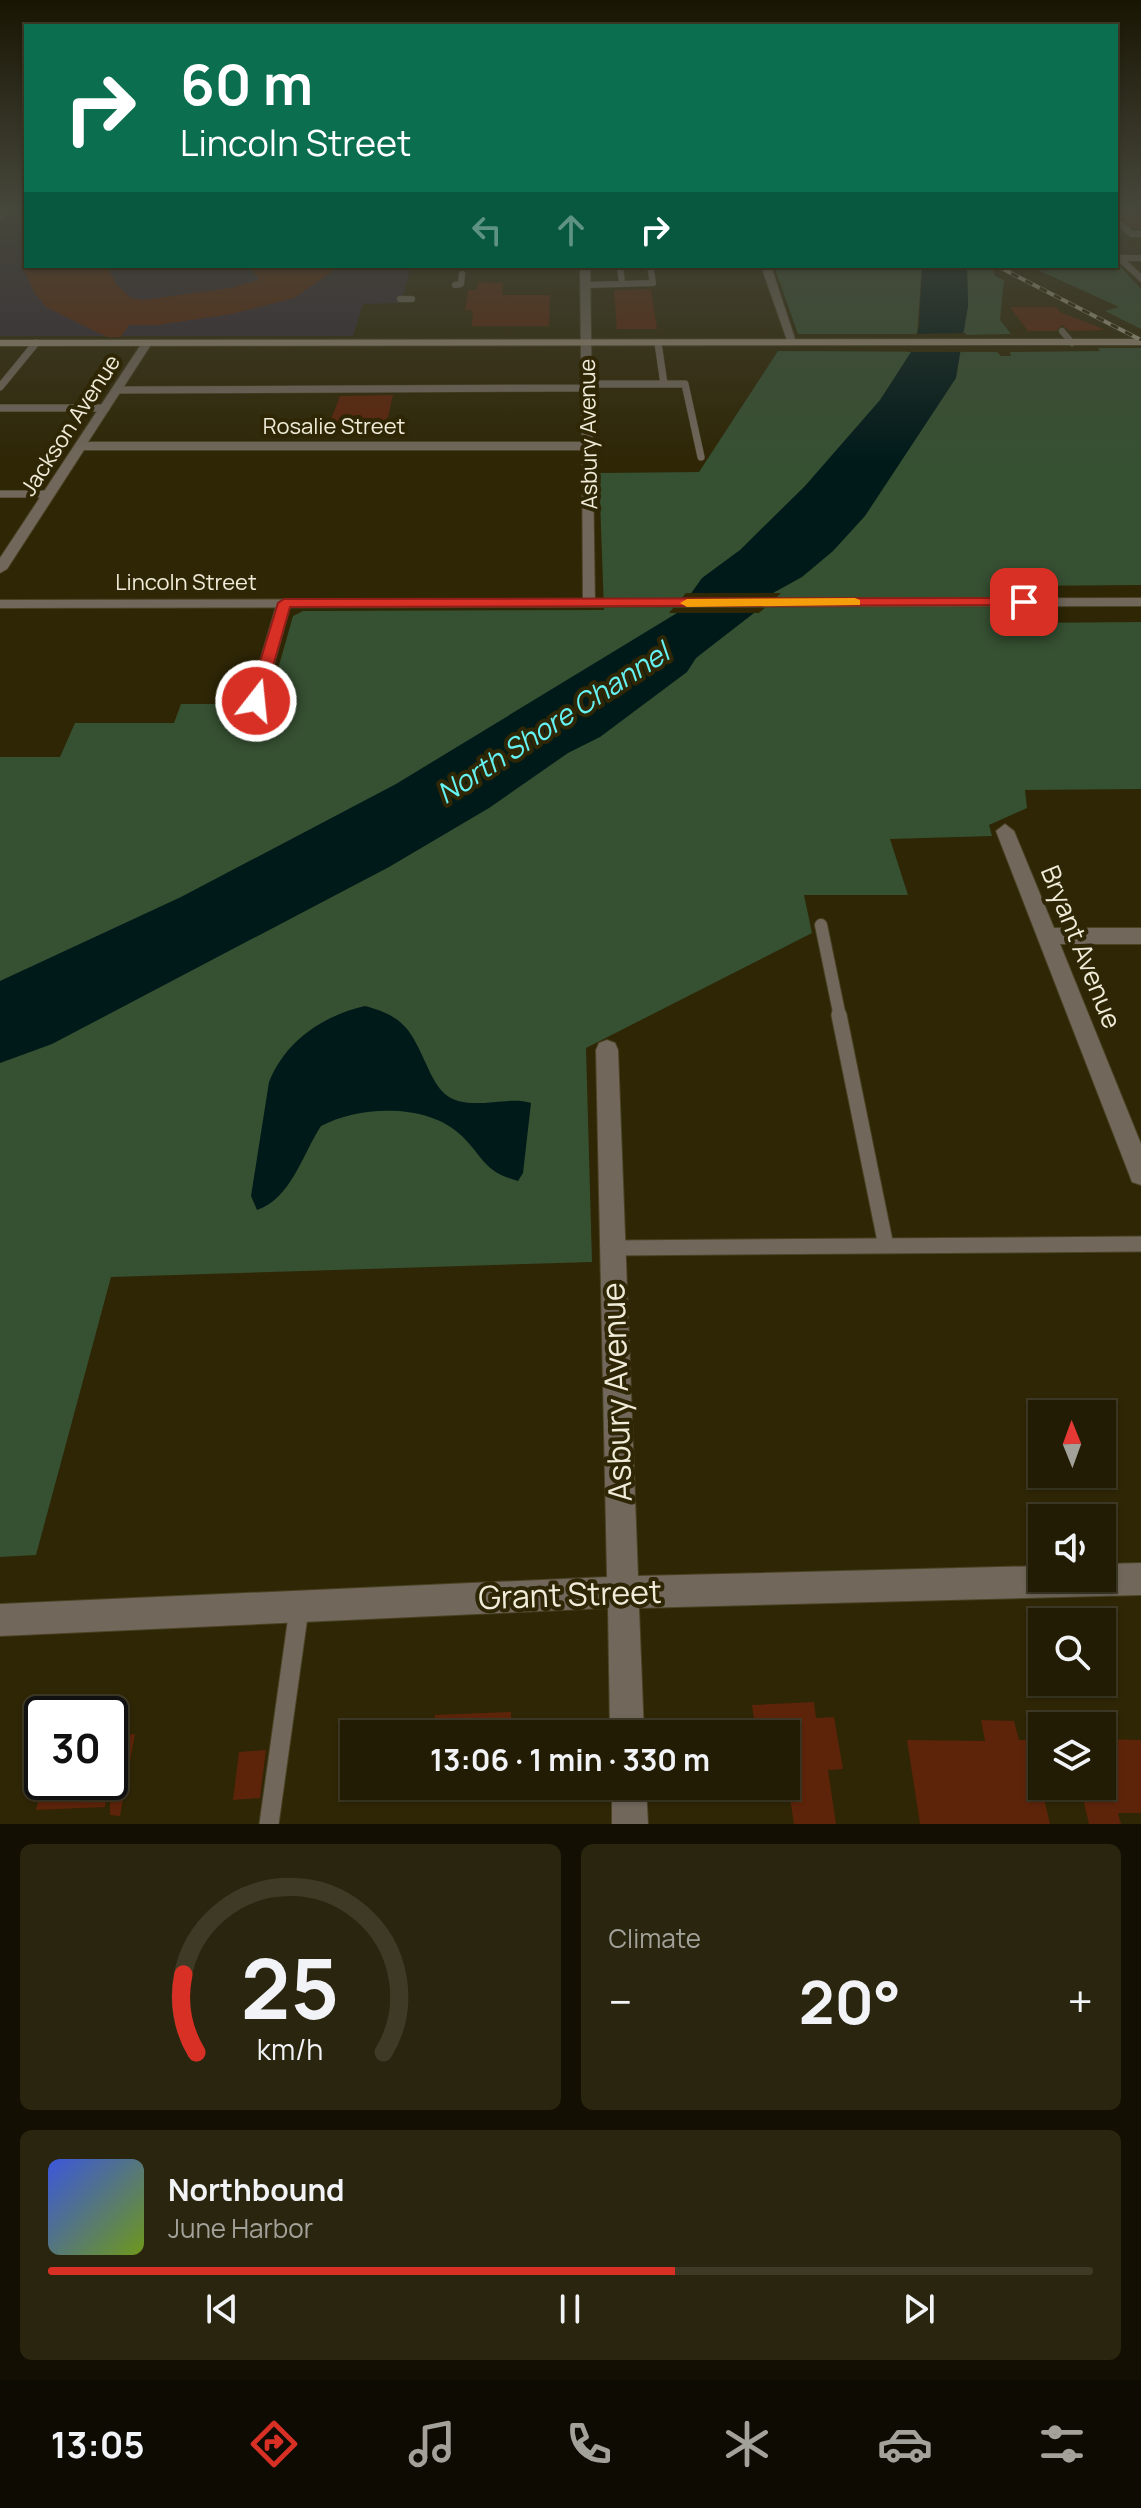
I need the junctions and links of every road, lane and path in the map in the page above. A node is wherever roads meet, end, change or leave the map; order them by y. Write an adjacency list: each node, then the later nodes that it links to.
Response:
1 (586, 293): 10 (street, Asbury Avenue)
2 (776, 293): 12 (street)
3 (400, 299): 4 (lane)
4 (412, 299)
5 (1062, 331): 13 (lane)
6 (1141, 342): 13 (main road)
7 (0, 343): 8 (main road)
8 (36, 343): 9 (main road); 16 (lane)
9 (147, 343): 10 (main road); 17 (street, Jackson Avenue)
10 (586, 343): 11 (main road); 15 (street, Asbury Avenue)
11 (658, 343): 12 (main road); 14 (lane)
12 (793, 343): 13 (main road)
13 (1072, 343)
14 (664, 384): 15 (lane); 22 (lane)
15 (587, 386): 17 (lane); 21 (street, Asbury Avenue)
16 (0, 387)
17 (117, 390): 19 (street, Jackson Avenue)
18 (0, 408): 19 (lane)
19 (106, 408): 20 (street, Jackson Avenue)
20 (81, 446): 21 (street, Rosalie Street); 24 (street, Jackson Avenue)
21 (588, 446): 28 (street, Asbury Avenue)
22 (701, 457)
23 (0, 494): 24 (lane)
24 (49, 494): 25 (street, Jackson Avenue)
25 (0, 569)
26 (1141, 602): 28 (street, Lincoln Street)
27 (284, 603): 28 (street, Lincoln Street); 29 (street, Lincoln Street); 30 (street)
28 (590, 603)
29 (0, 604)
30 (256, 701)
31 (1005, 831): 33 (street, Bryant Avenue)
32 (821, 925): 38 (lane)
33 (1047, 936): 34 (street); 36 (street, Bryant Avenue)
34 (1141, 936)
35 (607, 1050): 39 (street, Asbury Avenue)
36 (1141, 1174)
37 (1141, 1244): 38 (lane)
38 (886, 1246): 39 (lane)
39 (613, 1248): 41 (street, Asbury Avenue)
40 (1141, 1579): 41 (street, Grant Street)
41 (623, 1592): 42 (street, Grant Street); 44 (street, Asbury Avenue)
42 (299, 1606): 43 (street, Grant Street); 46 (lane)
43 (0, 1620)
44 (627, 1720)
45 (629, 1800): 47 (street)
46 (269, 1824)
47 (630, 1824)

